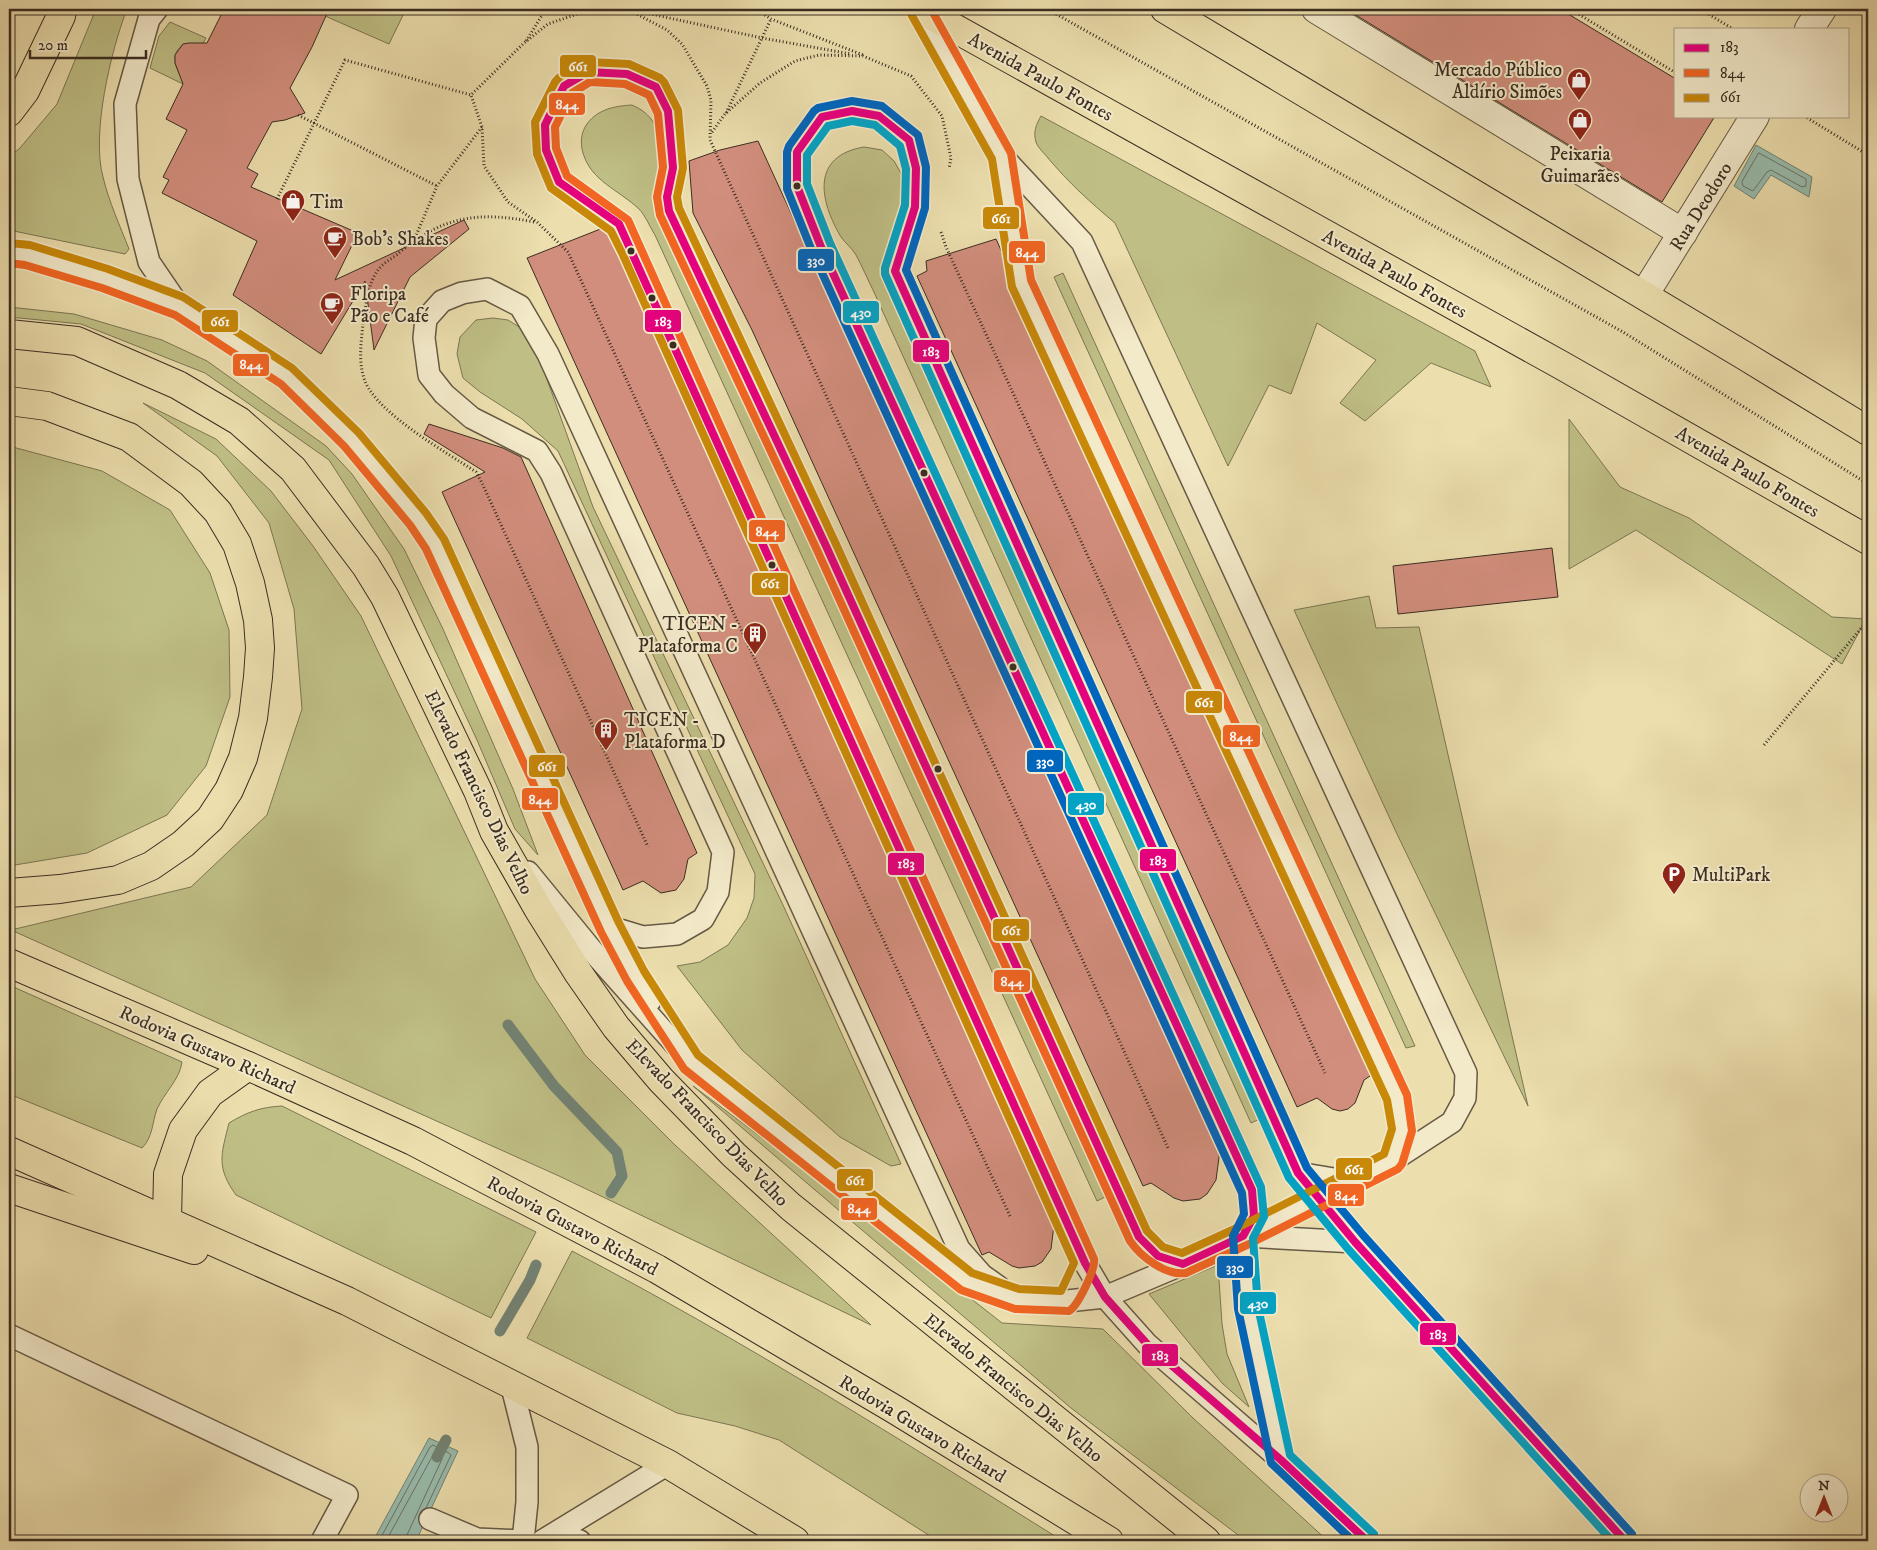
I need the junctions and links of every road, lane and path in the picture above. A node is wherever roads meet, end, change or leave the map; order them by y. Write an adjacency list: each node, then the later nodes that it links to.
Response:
1 (62, 9): 22 (main road)
2 (157, 9): 41 (lane)
3 (546, 9): 17 (path)
4 (627, 9): 16 (path)
5 (756, 9): 13 (path)
6 (920, 9): 31 (lane); 46 (main road, Avenida Paulo Fontes)
7 (1047, 9): 45 (path)
8 (1165, 9): 40 (main road)
9 (1316, 9): 37 (street)
10 (1570, 9): 20 (path)
11 (1700, 9): 14 (path)
12 (1822, 9): 15 (street)
13 (771, 19): 16 (path); 19 (path)
14 (1731, 28)
15 (1810, 28)
16 (762, 38): 18 (path); 23 (path)
17 (524, 43)
18 (863, 56): 19 (path); 23 (path)
19 (872, 59): 32 (path)
20 (1674, 72)
21 (471, 95): 27 (path)
22 (9, 112)
23 (725, 114): 29 (path)
24 (298, 115): 27 (path)
25 (1754, 118): 37 (street, Rua Deodoro)
26 (1807, 118): 30 (path)
27 (313, 123): 33 (path); 34 (path)
28 (482, 127): 33 (path)
29 (710, 140)
30 (1868, 155)
31 (1002, 156): 58 (lane); 58 (lane)
32 (948, 175)
33 (437, 186): 38 (path)
34 (277, 198)
35 (537, 222): 38 (path)
36 (940, 227): 56 (path)
37 (1683, 232): 40 (street, Rua Deodoro)
38 (415, 239): 50 (path)
39 (9, 253): 41 (lane)
40 (1644, 296): 44 (main road)
41 (179, 306): 52 (lane)
42 (9, 334): 49 (main road, Elevado Francisco Dias Velho)
43 (9, 401): 51 (main road)
44 (1868, 431)
45 (1868, 484)
46 (1868, 540)
47 (1868, 620): 48 (path)
48 (1764, 745)
49 (494, 831): 54 (lane); 83 (main road, Elevado Francisco Dias Velho)
50 (648, 847)
51 (9, 893)
52 (610, 927): 54 (lane); 69 (lane)
53 (9, 963): 55 (main road, Rodovia Gustavo Richard)
54 (691, 1062): 69 (lane)
55 (248, 1066): 63 (main road); 82 (main road, Rodovia Gustavo Richard)
56 (1325, 1073)
57 (9, 1151): 63 (main road)
58 (1392, 1161): 60 (lane)
59 (1298, 1173): 60 (lane); 62 (lane); 64 (lane)
60 (1352, 1182): 62 (lane)
61 (9, 1188): 70 (main road)
62 (1318, 1199): 64 (lane); 65 (lane)
63 (167, 1221): 70 (main road)
64 (1243, 1236): 65 (lane); 67 (lane); 74 (lane)
65 (1355, 1242): 85 (lane)
66 (1085, 1263): 67 (lane); 68 (lane); 71 (lane)
67 (1183, 1264): 68 (lane)
68 (1105, 1297): 71 (lane); 74 (lane)
69 (1016, 1299): 71 (lane)
70 (347, 1301): 73 (main road)
71 (1067, 1301)
72 (9, 1335): 78 (lane)
73 (510, 1383): 75 (main road); 79 (lane)
74 (1281, 1460): 84 (lane)
75 (668, 1464): 77 (lane); 81 (main road)
76 (430, 1519): 79 (lane)
77 (550, 1537): 80 (lane)
78 (322, 1541)
79 (523, 1541)
80 (580, 1541)
81 (795, 1541)
82 (1109, 1541)
83 (1206, 1541)
84 (1367, 1541)
85 (1624, 1541)

